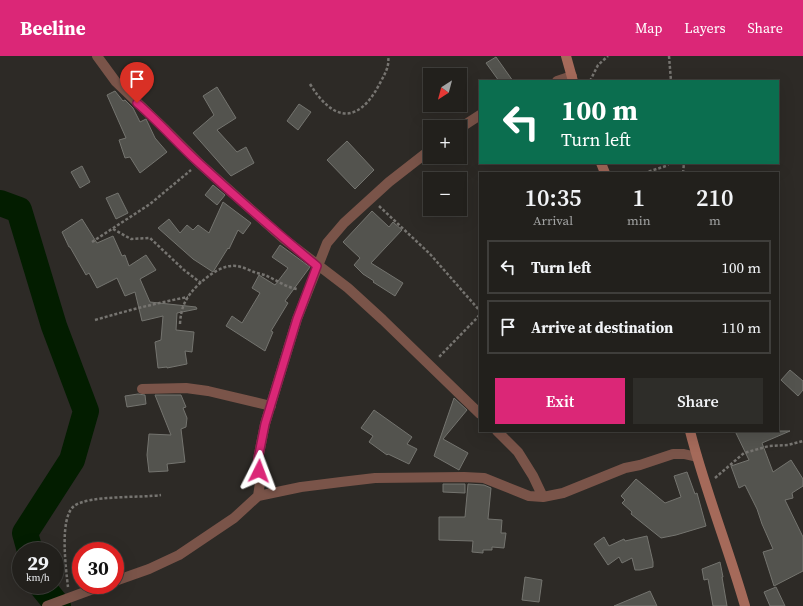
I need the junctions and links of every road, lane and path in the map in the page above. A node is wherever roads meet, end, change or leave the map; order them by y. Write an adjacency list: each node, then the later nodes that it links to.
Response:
1 (97, 56): 13 (street)
2 (388, 56): 9 (path)
3 (566, 56): 6 (street)
4 (608, 56): 7 (path)
5 (669, 56): 8 (path)
6 (573, 79)
7 (590, 80)
8 (672, 80)
9 (310, 84)
10 (479, 116): 11 (street)
11 (467, 123)
12 (423, 155): 16 (street)
13 (199, 164): 17 (path); 19 (street)
14 (668, 164): 15 (path)
15 (647, 172)
16 (371, 198): 19 (street); 23 (path)
17 (113, 229): 18 (path); 20 (path)
18 (92, 242)
19 (317, 266): 21 (street); 27 (street)
20 (201, 283): 21 (path); 22 (path)
21 (307, 292): 29 (street)
22 (188, 297): 25 (path); 26 (path)
23 (479, 310)
24 (479, 315): 27 (path)
25 (95, 320)
26 (180, 324)
27 (431, 366): 30 (street)
28 (142, 389): 29 (street)
29 (271, 406): 37 (street)
30 (479, 413)
31 (498, 432): 38 (street)
32 (690, 432): 34 (street)
33 (803, 441): 35 (path)
34 (697, 457): 35 (street); 38 (street)
35 (705, 486): 43 (street)
36 (161, 495): 41 (path)
37 (258, 496): 38 (street); 39 (street)
38 (543, 497)
39 (124, 578)
40 (78, 594): 41 (street)
41 (66, 598): 42 (street)
42 (47, 606)
43 (745, 606)

